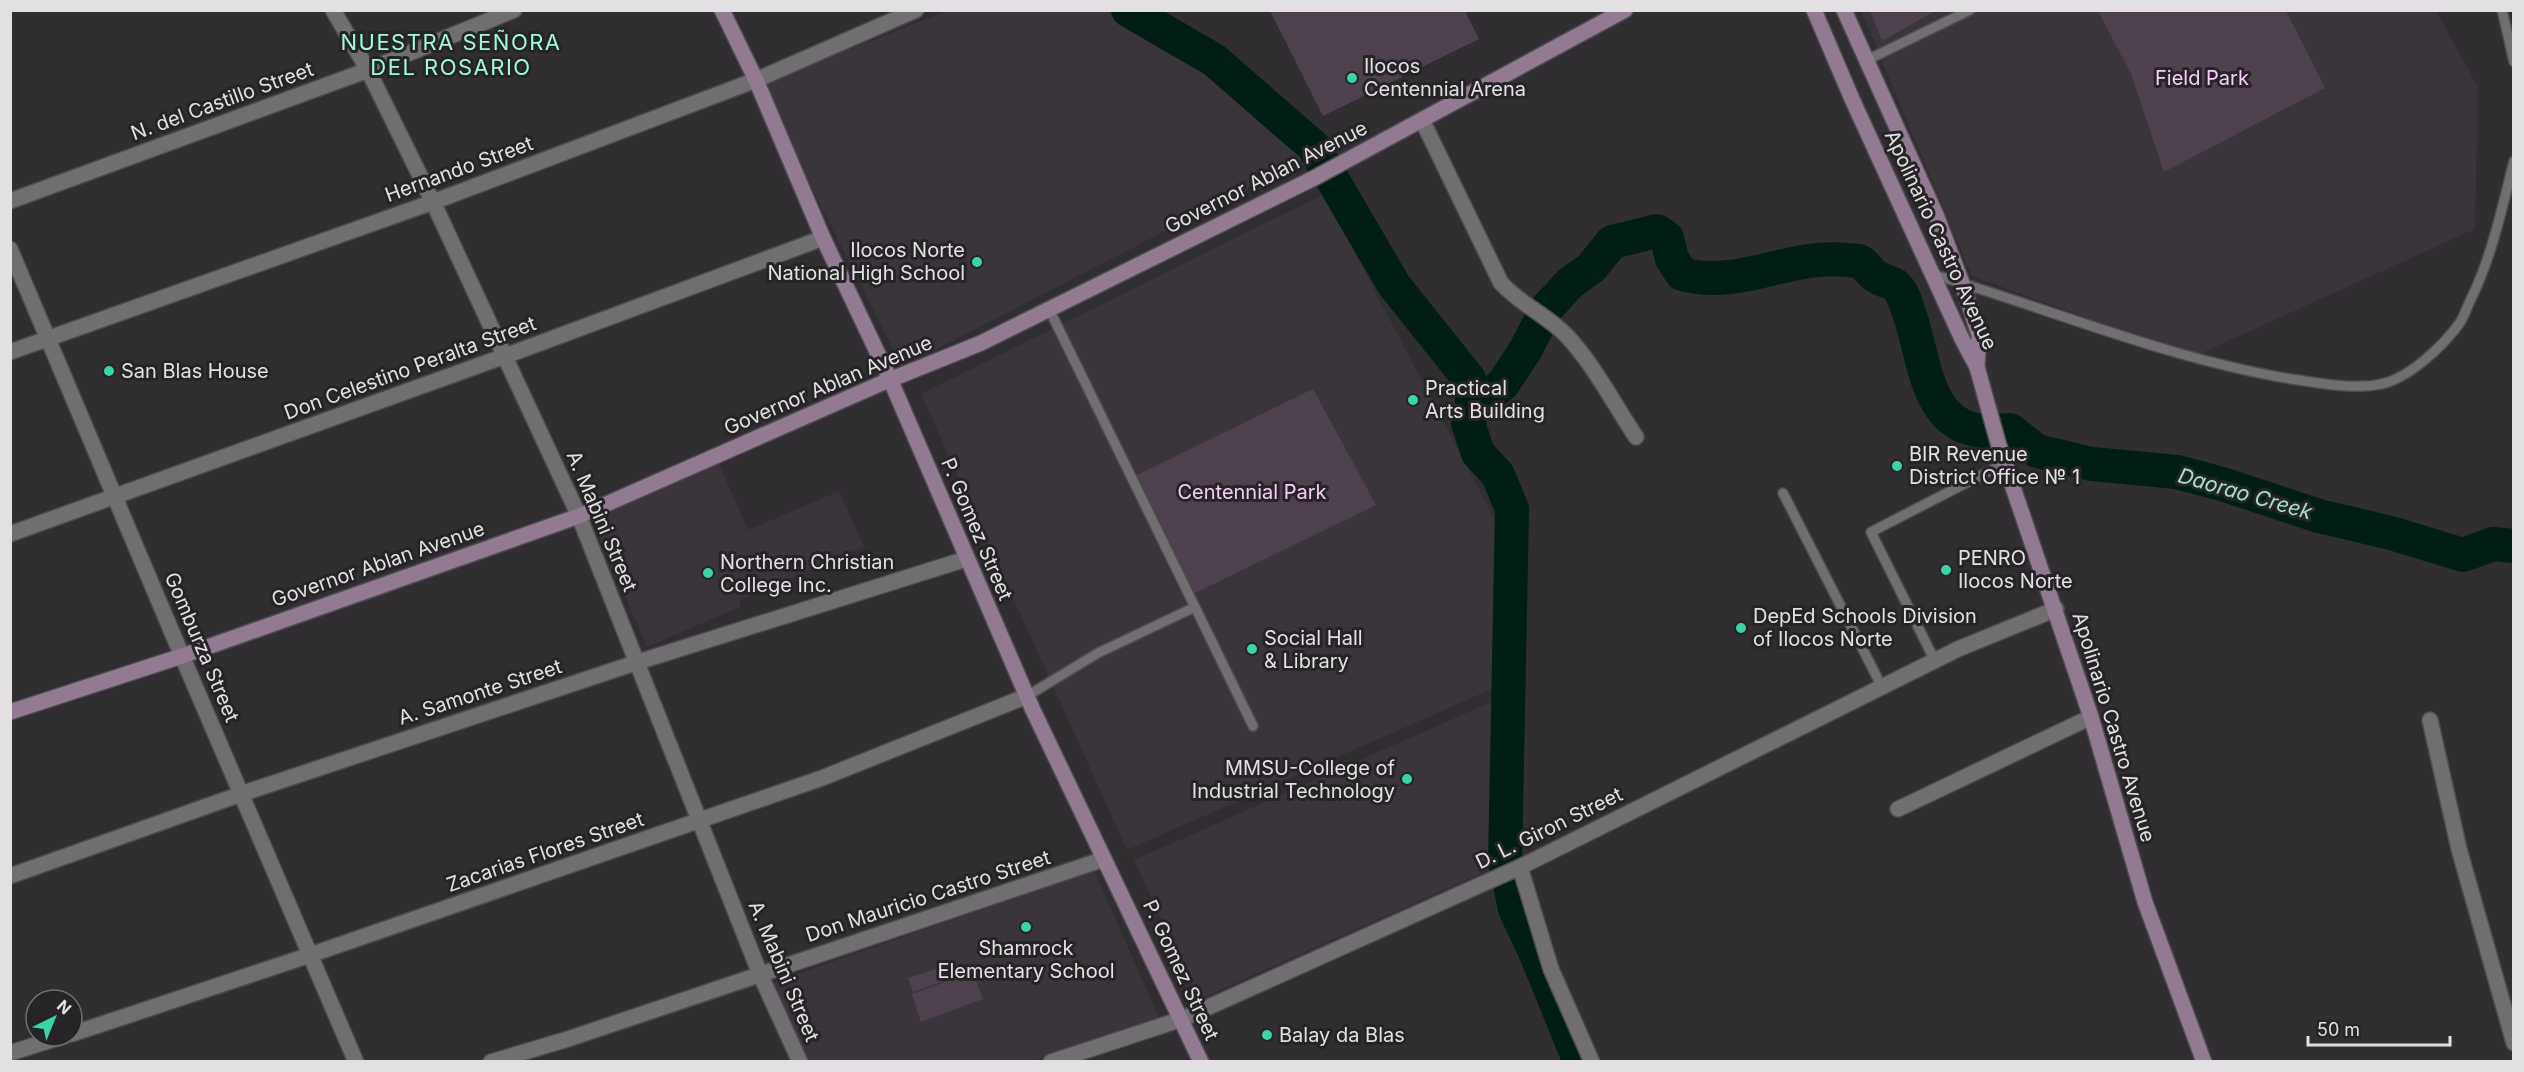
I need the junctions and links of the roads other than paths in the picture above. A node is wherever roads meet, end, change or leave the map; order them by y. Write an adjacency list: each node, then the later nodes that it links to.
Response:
1 (333, 10): 12 (street, A. Mabini Street)
2 (514, 10): 12 (street, N. del Castillo Street)
3 (722, 10): 13 (main road, P. Gomez Street)
4 (916, 10): 13 (street, Hernando Street)
5 (1625, 10): 14 (main road, Governor Ablan Avenue)
6 (1814, 10): 20 (main road, Apolinario Castro Avenue)
7 (1844, 10): 10 (main road, Apolinario Castro Avenue)
8 (1970, 10): 10 (lane)
9 (2502, 10): 11 (lane)
10 (1865, 61): 21 (main road, Apolinario Castro Avenue)
11 (2514, 62)
12 (368, 70): 16 (street, N. del Castillo Street); 17 (street, A. Mabini Street)
13 (756, 80): 17 (street, Hernando Street); 18 (main road, P. Gomez Street)
14 (1422, 120): 22 (main road, Governor Ablan Avenue); 28 (street)
15 (2514, 161): 21 (lane)
16 (10, 201)
17 (433, 202): 23 (street, Hernando Street); 25 (street, A. Mabini Street)
18 (823, 238): 25 (street, Don Celestino Peralta Street); 27 (main road, P. Gomez Street)
19 (10, 249): 23 (street, Gomburza Street)
20 (1935, 275): 21 (lane); 26 (main road, Apolinario Castro Avenue)
21 (1962, 283): 26 (main road, Apolinario Castro Avenue)
22 (1049, 309): 27 (main road, Governor Ablan Avenue); 35 (lane)
23 (49, 337): 24 (street, Hernando Street); 31 (street, Gomburza Street)
24 (10, 352)
25 (505, 356): 31 (street, Don Celestino Peralta Street); 32 (street, A. Mabini Street)
26 (1977, 367): 29 (main road, Apolinario Castro Avenue)
27 (890, 379): 32 (main road, Governor Ablan Avenue); 34 (main road, P. Gomez Street)
28 (1636, 437)
29 (2005, 463): 36 (main road, Apolinario Castro Avenue); 38 (lane)
30 (1783, 493): 40 (lane)
31 (116, 496): 33 (street, Don Celestino Peralta Street); 37 (street, Gomburza Street)
32 (579, 516): 37 (main road, Governor Ablan Avenue); 39 (street, A. Mabini Street)
33 (10, 534)
34 (966, 559): 39 (street, A. Samonte Street); 41 (main road, P. Gomez Street)
35 (1195, 607): 41 (lane); 45 (lane)
36 (2056, 609): 38 (street, D. L. Giron Street); 43 (main road, Apolinario Castro Avenue)
37 (182, 656): 42 (main road, Governor Ablan Avenue); 46 (street, Gomburza Street)
38 (1935, 661): 40 (street, D. L. Giron Street)
39 (638, 662): 46 (street, A. Samonte Street); 48 (street, A. Mabini Street)
40 (1882, 687): 50 (street, D. L. Giron Street)
41 (1028, 696): 48 (street, Zacarias Flores Street); 49 (main road, P. Gomez Street)
42 (10, 712)
43 (2091, 717): 47 (street); 65 (main road, Apolinario Castro Avenue)
44 (2430, 720): 56 (street)
45 (1253, 726)
46 (242, 794): 51 (street, A. Samonte Street); 52 (street, Gomburza Street)
47 (1898, 809)
48 (700, 820): 52 (street, Zacarias Flores Street); 53 (street, A. Mabini Street)
49 (1104, 859): 53 (street, Don Mauricio Castro Street); 54 (main road, P. Gomez Street)
50 (1520, 867): 54 (street, D. L. Giron Street); 64 (street)
51 (10, 876)
52 (310, 955): 55 (street, Zacarias Flores Street); 59 (street, Gomburza Street)
53 (760, 974): 60 (street, Don Mauricio Castro Street); 61 (street, A. Mabini Street)
54 (1182, 1019): 62 (street, D. L. Giron Street); 63 (main road, P. Gomez Street)
55 (84, 1030)
56 (2514, 1043)
57 (26, 1048): 58 (street)
58 (10, 1053)
59 (356, 1062)
60 (491, 1062)
61 (800, 1062)
62 (1051, 1062)
63 (1201, 1062)
64 (1592, 1062)
65 (2204, 1062)

